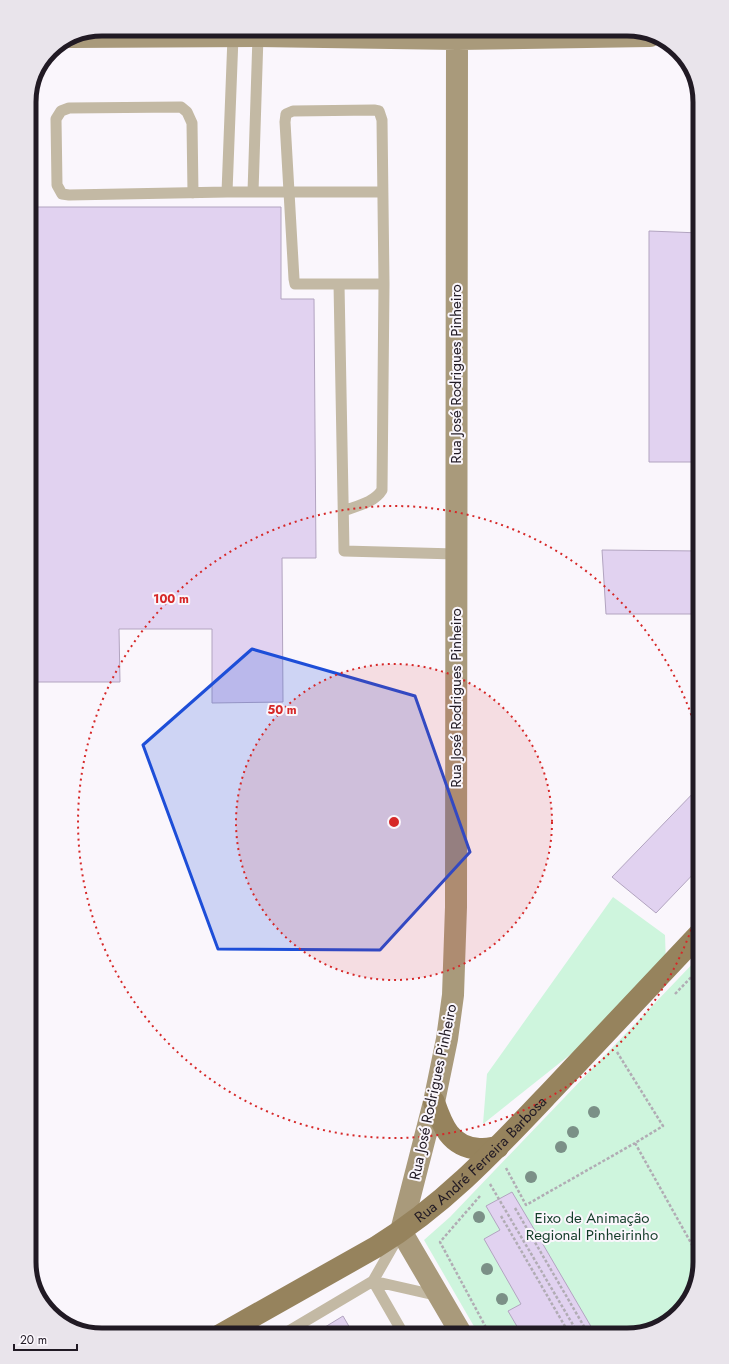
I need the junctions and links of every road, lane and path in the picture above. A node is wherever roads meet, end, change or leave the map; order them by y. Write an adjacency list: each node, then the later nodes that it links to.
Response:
1 (258, 36): 4 (main road); 5 (main road); 8 (lane)
2 (634, 36): 5 (main road)
3 (93, 37): 4 (main road)
4 (233, 37): 7 (lane)
5 (457, 39): 14 (main road, Rua José Rodrigues Pinheiro)
6 (194, 192): 6 (lane); 7 (lane)
7 (227, 192): 8 (lane)
8 (253, 192): 10 (lane)
9 (382, 192): 10 (lane); 10 (lane); 12 (lane)
10 (290, 193): 11 (lane)
11 (339, 284): 12 (lane); 13 (lane)
12 (384, 284): 13 (lane)
13 (343, 510): 14 (lane)
14 (456, 554): 17 (main road, Rua José Rodrigues Pinheiro)
15 (693, 940): 16 (main road, Rua André Ferreira Barbosa)
16 (606, 1032): 18 (path); 19 (main road, Rua André Ferreira Barbosa)
17 (434, 1102): 19 (main road); 25 (main road, Rua José Rodrigues Pinheiro)
18 (635, 1143): 20 (path); 26 (path)
19 (498, 1147): 25 (main road, Rua André Ferreira Barbosa)
20 (506, 1168)
21 (486, 1190): 35 (path)
22 (480, 1196): 33 (path)
23 (515, 1208): 36 (path)
24 (501, 1216): 34 (path)
25 (401, 1231): 27 (lane); 28 (main road); 29 (main road, Rua André Ferreira Barbosa)
26 (693, 1247)
27 (373, 1281): 28 (lane); 30 (lane); 31 (lane)
28 (439, 1296): 32 (main road)
29 (232, 1328)
30 (294, 1328)
31 (400, 1328)
32 (458, 1328)
33 (486, 1328)
34 (566, 1328)
35 (575, 1328)
36 (585, 1328)

